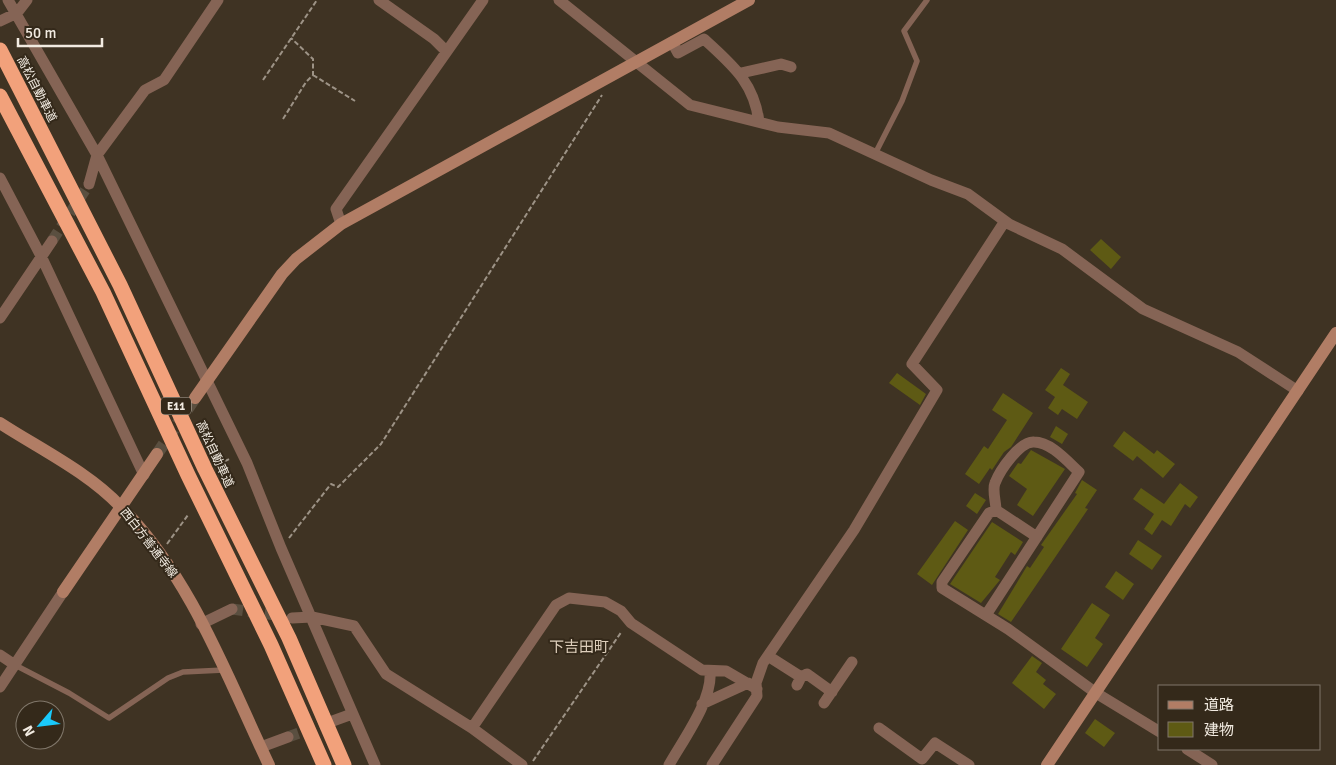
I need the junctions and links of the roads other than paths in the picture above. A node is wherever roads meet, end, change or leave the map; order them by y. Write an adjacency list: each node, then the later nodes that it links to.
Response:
1 (8, 0): 9 (street)
2 (27, 0): 9 (street)
3 (218, 0): 20 (street)
4 (379, 0): 13 (street)
5 (483, 0): 13 (street)
6 (558, 0): 14 (street)
7 (749, 0): 11 (street)
8 (927, 0): 19 (lane)
9 (17, 13): 10 (street); 20 (street)
10 (0, 21)
11 (672, 42): 14 (street); 16 (street)
12 (0, 50): 66 (highway, 高松自動車道 / E11)
13 (446, 51): 24 (street)
14 (636, 62): 18 (street); 24 (street)
15 (791, 67): 16 (street)
16 (741, 73): 18 (street)
17 (0, 96): 65 (highway, E11)
18 (759, 122): 19 (street)
19 (876, 152): 23 (street)
20 (97, 154): 22 (street); 29 (street)
21 (0, 178): 26 (street)
22 (89, 184)
23 (1005, 221): 30 (street); 45 (street)
24 (341, 224): 29 (street)
25 (52, 241): 26 (street)
26 (41, 256): 27 (street); 34 (street)
27 (0, 318)
28 (1336, 333): 30 (street)
29 (208, 380): 31 (street); 41 (street)
30 (1298, 391): 53 (street)
31 (195, 398)
32 (0, 423): 35 (street, 西白方善通寺線)
33 (157, 454): 34 (street)
34 (144, 475): 35 (street)
35 (121, 506): 38 (street); 43 (street, 西白方善通寺線)
36 (996, 510): 37 (street); 37 (street); 40 (street)
37 (1037, 537): 40 (street)
38 (64, 592): 47 (street)
39 (232, 609): 43 (street)
40 (986, 615): 53 (street)
41 (312, 617): 42 (street); 56 (street); 58 (street)
42 (292, 618)
43 (201, 624): 48 (street, 西白方善通寺線)
44 (0, 655): 47 (street)
45 (768, 656): 50 (street); 52 (street)
46 (852, 662): 52 (street)
47 (15, 665): 48 (lane); 51 (street)
48 (224, 670): 62 (street, 西白方善通寺線)
49 (710, 670): 50 (street); 55 (street); 58 (street)
50 (752, 686): 55 (street); 70 (street)
51 (0, 687)
52 (832, 692): 54 (street)
53 (1096, 693): 60 (street); 72 (street)
54 (824, 703)
55 (702, 704): 69 (street)
56 (352, 714): 57 (street); 67 (street)
57 (330, 722)
58 (472, 728): 68 (street)
59 (879, 728): 71 (street)
60 (1158, 731)
61 (288, 737): 62 (street)
62 (261, 748): 64 (street, 西白方善通寺線)
63 (1189, 750): 73 (street)
64 (269, 765)
65 (324, 765)
66 (344, 765)
67 (375, 765)
68 (522, 765)
69 (669, 765)
70 (712, 765)
71 (969, 765)
72 (1047, 765)
73 (1212, 765)

